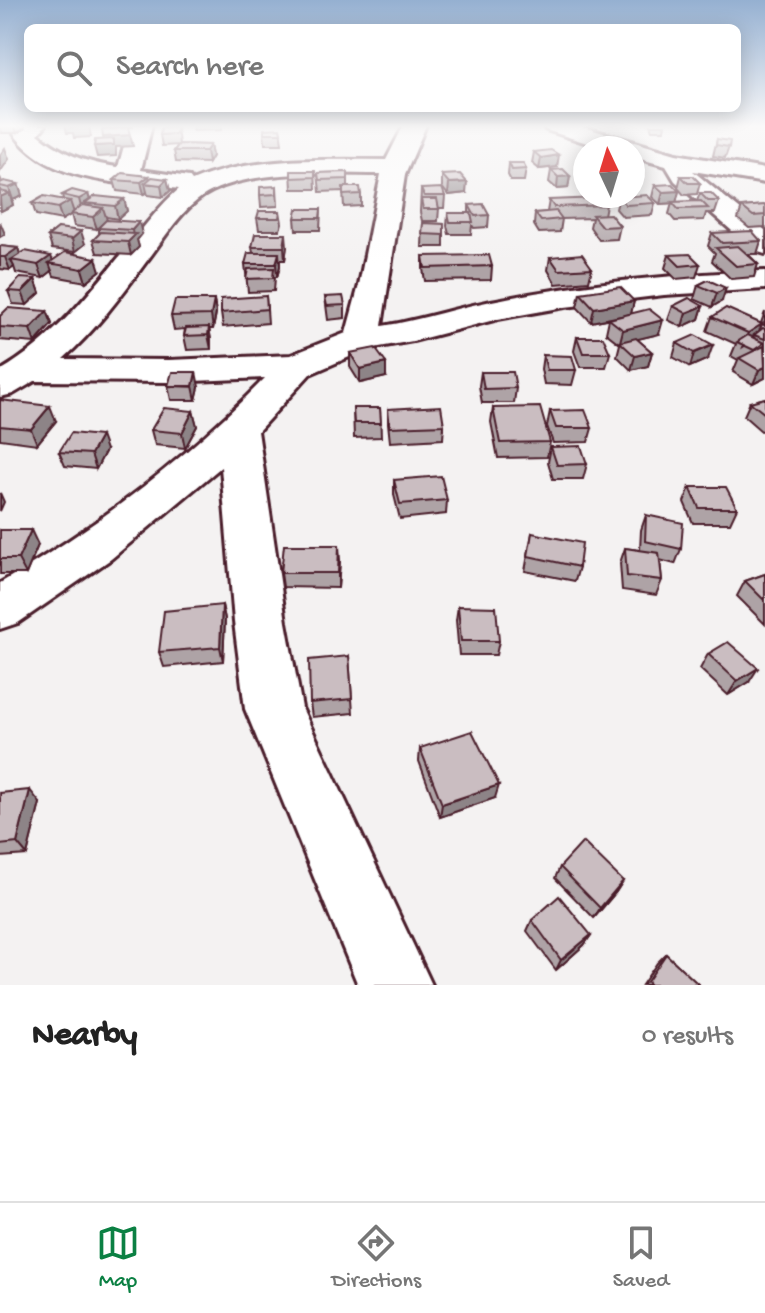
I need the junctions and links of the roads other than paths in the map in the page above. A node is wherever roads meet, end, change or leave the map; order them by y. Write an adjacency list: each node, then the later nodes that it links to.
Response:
1 (91, 171): 7 (street)
2 (128, 171): 7 (street)
3 (297, 171): 9 (street)
4 (395, 171): 14 (street)
5 (681, 171): 10 (street)
6 (735, 171): 8 (street)
7 (126, 175): 9 (street)
8 (765, 176)
9 (202, 185): 13 (street)
10 (765, 245)
11 (765, 280): 14 (street)
12 (40, 317): 13 (street)
13 (81, 324): 16 (street)
14 (361, 339): 15 (street)
15 (297, 366): 16 (street); 17 (street)
16 (16, 378)
17 (238, 429): 18 (street); 19 (street)
18 (0, 608)
19 (395, 985)

